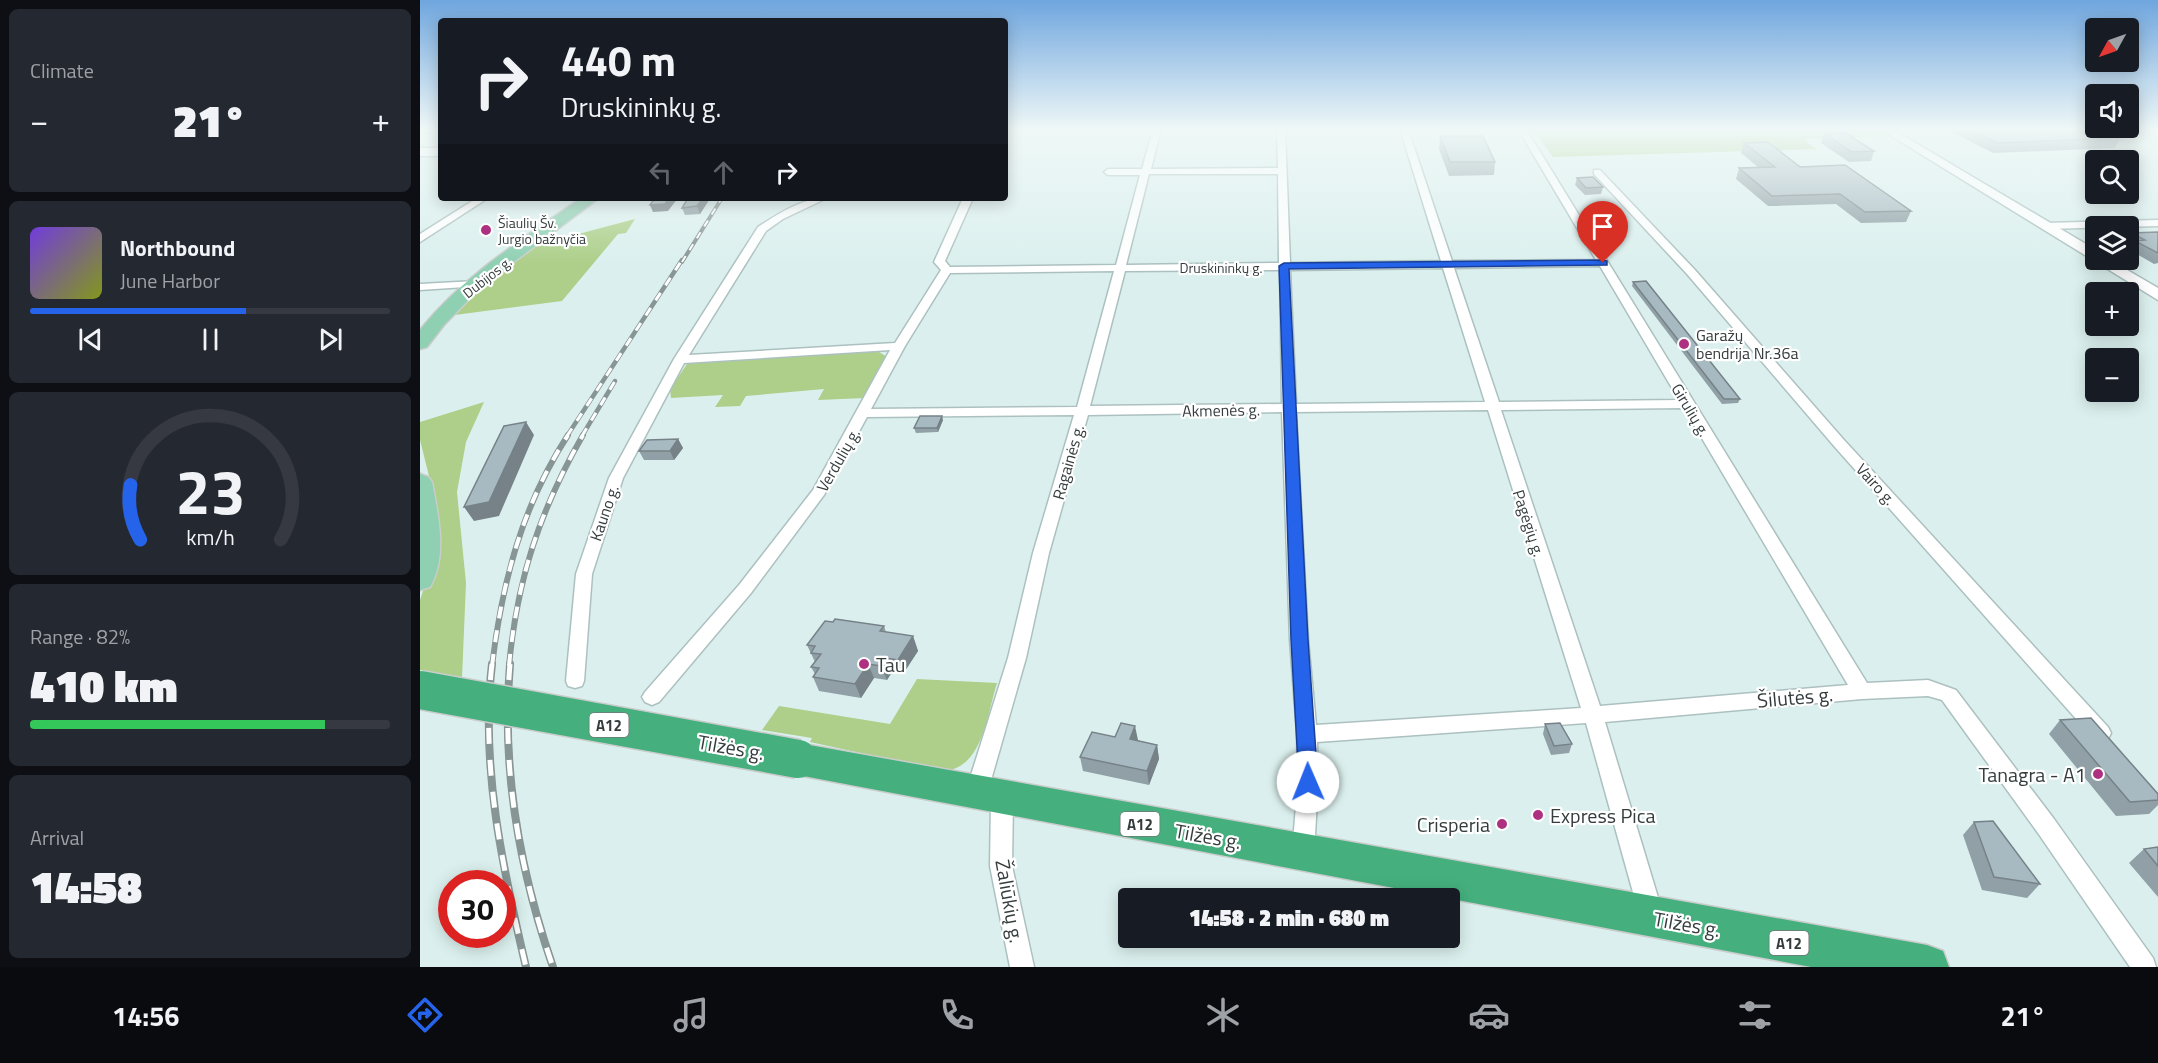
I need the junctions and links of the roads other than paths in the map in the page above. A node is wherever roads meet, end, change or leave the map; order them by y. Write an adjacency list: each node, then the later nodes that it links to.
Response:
1 (1144, 174): 19 (street, Ragainės g.)
2 (1283, 174): 18 (street)
3 (1418, 174): 17 (street, Pagėgių g.)
4 (1549, 174): 16 (street, Girulių g.)
5 (1599, 174): 42 (street, Vairo g.)
6 (1959, 174): 13 (main road)
7 (478, 201): 14 (street)
8 (578, 201): 22 (main road, Dubijos g.)
9 (587, 201): 22 (main road, Dubijos g.)
10 (815, 201): 28 (street, Kauno g.)
11 (967, 201): 20 (street)
12 (2158, 223): 13 (street)
13 (2045, 226): 15 (main road)
14 (420, 238)
15 (2085, 250)
16 (1603, 263): 17 (street, Druskininkų g.); 30 (street, Girulių g.)
17 (1447, 265): 18 (street, Druskininkų g.); 29 (street, Pagėgių g.)
18 (1284, 266): 19 (street, Druskininkų g.); 31 (street)
19 (1120, 267): 20 (street, Druskininkų g.); 32 (street, Ragainės g.)
20 (947, 270): 27 (street, Verdulių g.)
21 (2117, 270): 24 (main road)
22 (469, 285): 23 (street); 25 (main road, Dubijos g.); 26 (main road, Dubijos g.)
23 (420, 288)
24 (2158, 295)
25 (420, 318)
26 (420, 343)
27 (899, 346): 28 (street); 33 (street, Verdulių g.)
28 (680, 359): 36 (street, Kauno g.)
29 (1491, 404): 30 (street, Akmenės g.); 31 (street, Akmenės g.); 40 (street, Pagėgių g.)
30 (1686, 404): 38 (street, Girulių g.)
31 (1289, 409): 32 (street, Akmenės g.); 41 (street)
32 (1082, 412): 33 (street, Akmenės g.); 43 (street, Ragainės g.)
33 (865, 413): 39 (street, Verdulių g.)
34 (421, 490): 35 (main road)
35 (420, 580)
36 (575, 681)
37 (420, 690): 43 (highway, Tilžės g. / A12, bridge)
38 (1862, 691): 40 (street, Šilutės g.); 49 (street, Šilutės g.)
39 (652, 697)
40 (1591, 715): 41 (street, Šilutės g.); 45 (street, Pagėgių g.)
41 (1307, 734): 44 (street)
42 (2109, 741)
43 (989, 797): 44 (highway, Tilžės g. / A12); 47 (street, Žaliūkių g.)
44 (1303, 854): 45 (highway, Tilžės g. / A12)
45 (1652, 917): 46 (highway, Tilžės g. / A12)
46 (1791, 955): 48 (highway, Tilžės g. / A12)
47 (1022, 967)
48 (1927, 967)
49 (2144, 967)

